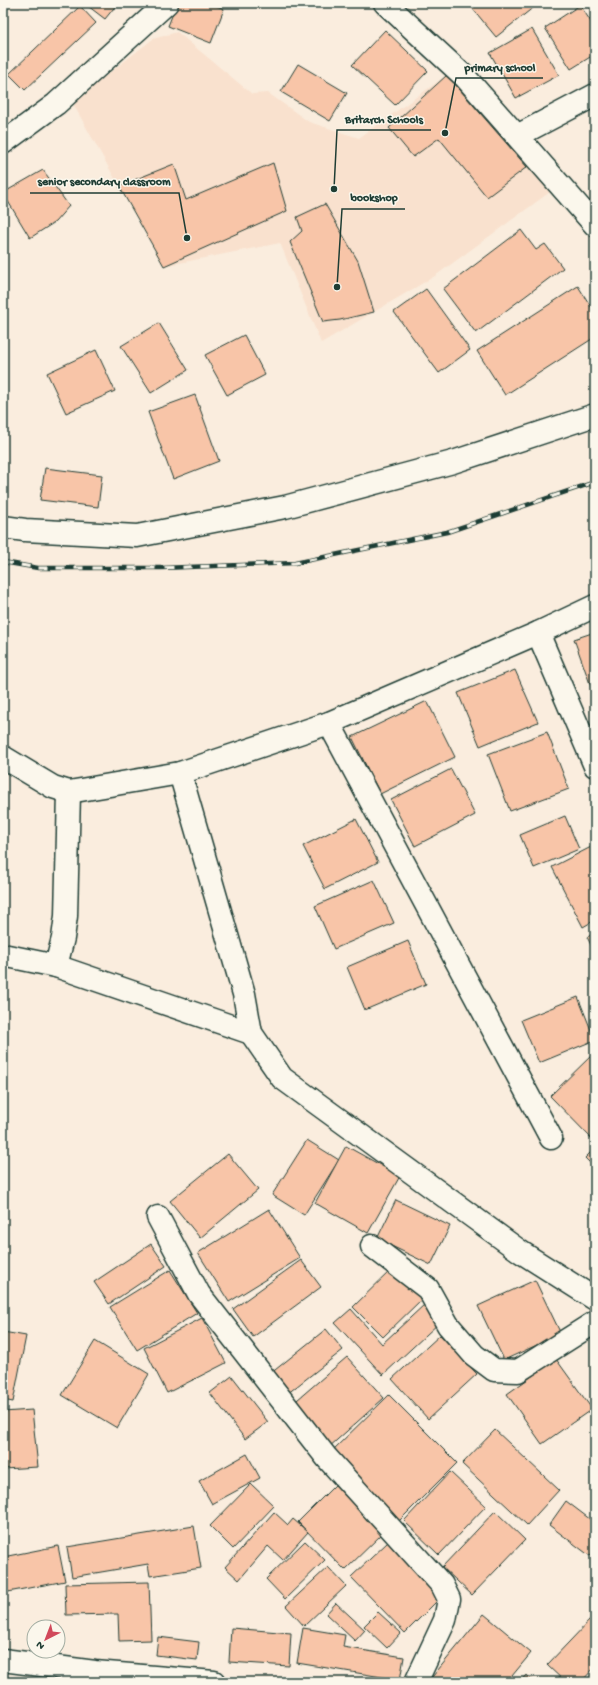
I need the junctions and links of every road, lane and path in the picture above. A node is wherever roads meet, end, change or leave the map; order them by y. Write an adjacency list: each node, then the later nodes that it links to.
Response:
1 (167, 3): 5 (street)
2 (385, 3): 4 (street)
3 (595, 95): 4 (street)
4 (517, 136): 6 (street)
5 (3, 142)
6 (595, 225)
7 (595, 415): 8 (street)
8 (3, 527)
9 (595, 606): 10 (street)
10 (538, 633): 11 (street); 13 (street)
11 (329, 723): 14 (street); 19 (street)
12 (3, 757): 15 (street)
13 (595, 766)
14 (180, 773): 15 (street); 18 (street)
15 (69, 792): 17 (street)
16 (3, 955): 17 (street)
17 (56, 966): 18 (street)
18 (250, 1033): 22 (street)
19 (551, 1138)
20 (158, 1217): 26 (street)
21 (372, 1246): 23 (street)
22 (595, 1299)
23 (595, 1322)
24 (3, 1660): 25 (street)
25 (214, 1682)
26 (416, 1682)

